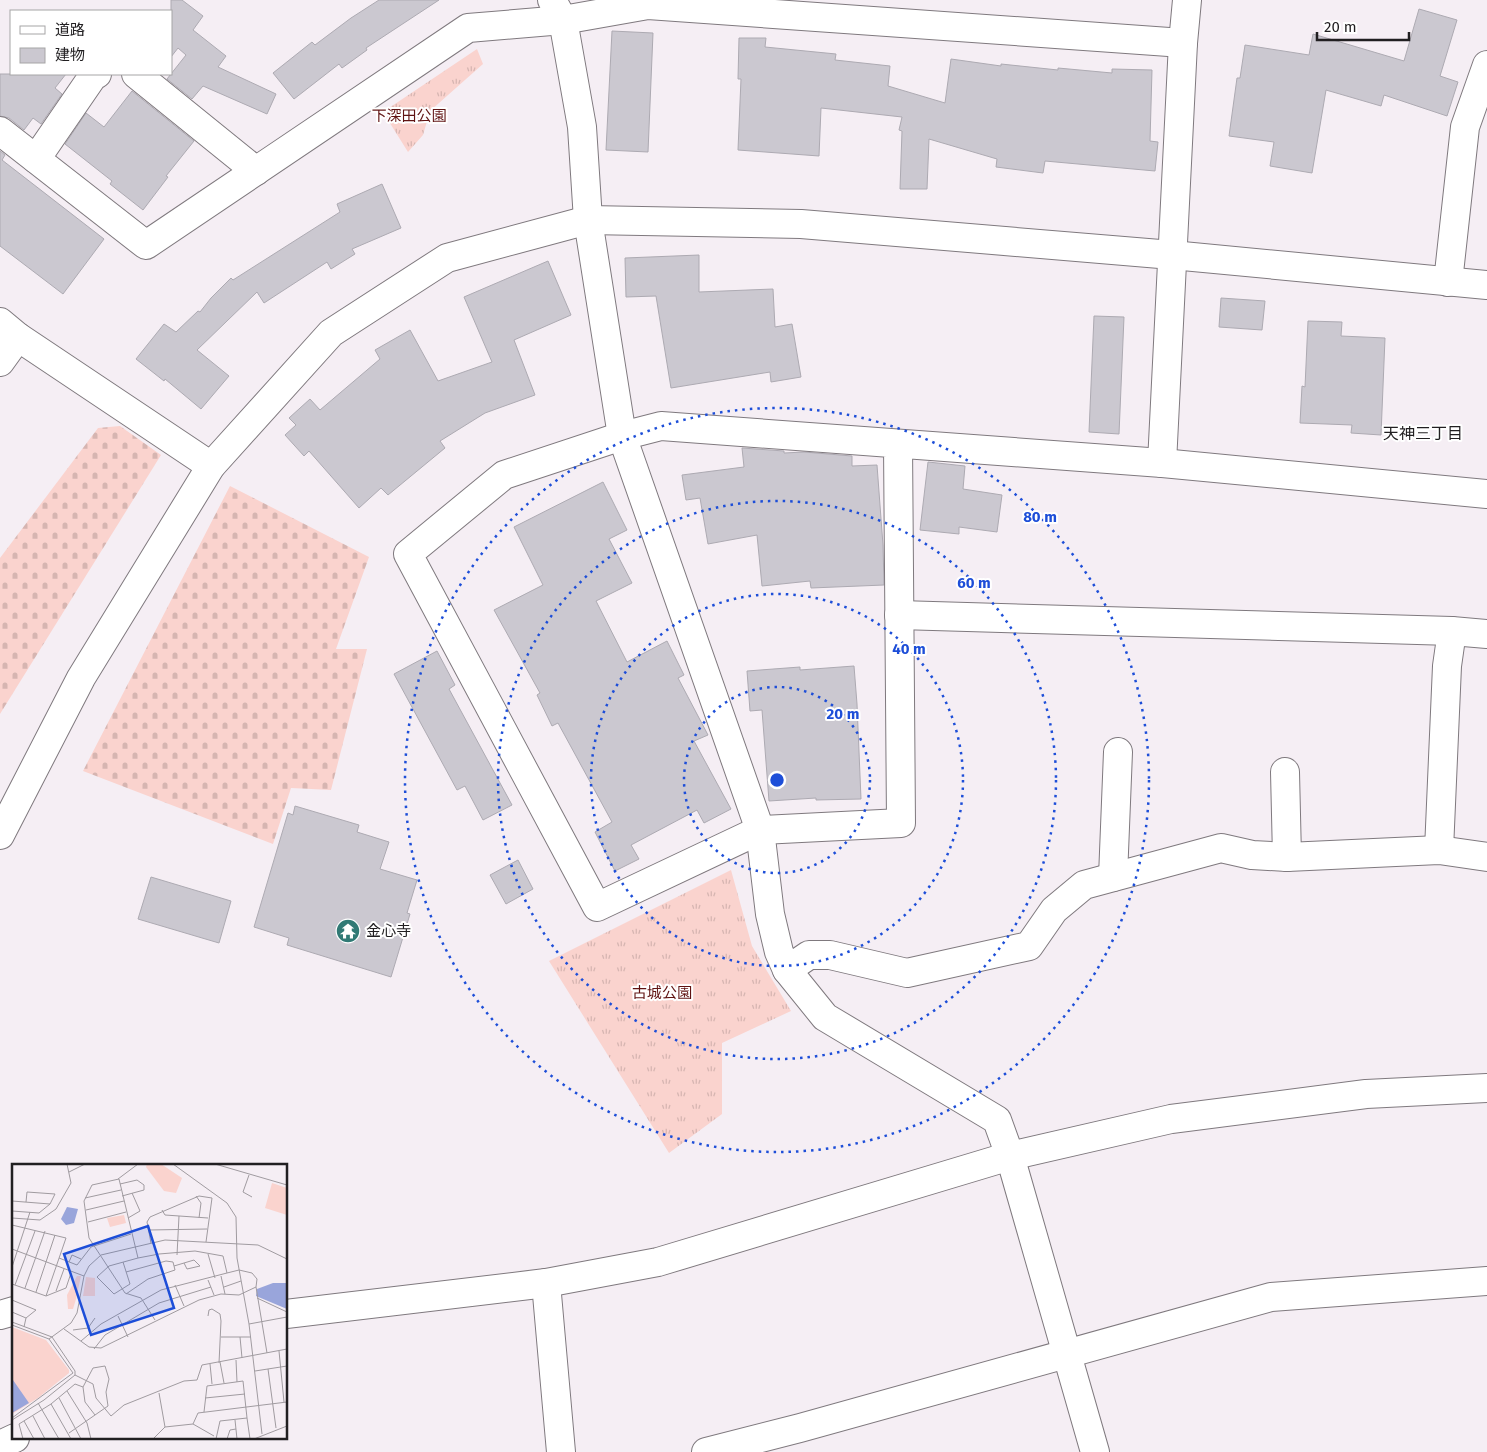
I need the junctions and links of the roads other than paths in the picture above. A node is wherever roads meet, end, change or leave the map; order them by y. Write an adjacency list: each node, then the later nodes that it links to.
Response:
1 (1187, 0): 3 (street)
2 (558, 10): 3 (street); 9 (street); 10 (street)
3 (1183, 43): 11 (street)
4 (1487, 65): 12 (street)
5 (95, 75): 8 (street)
6 (137, 75): 9 (street)
7 (0, 131): 8 (street)
8 (36, 159): 9 (street)
9 (256, 171)
10 (588, 220): 11 (street); 16 (street); 19 (street)
11 (1172, 256): 12 (street); 18 (street)
12 (1448, 282): 13 (street)
13 (1487, 285)
14 (9, 329): 15 (street); 19 (street)
15 (0, 362)
16 (622, 436): 17 (street); 26 (street); 26 (street)
17 (898, 444): 18 (street); 21 (street)
18 (1162, 463): 20 (street)
19 (211, 466): 27 (street)
20 (1487, 494)
21 (899, 616): 22 (street); 26 (street)
22 (1452, 631): 23 (street); 28 (street)
23 (1487, 634)
24 (1118, 752): 31 (street)
25 (1285, 772): 29 (street)
26 (760, 830): 32 (street)
27 (0, 835)
28 (1438, 850): 29 (street); 30 (street)
29 (1286, 857): 31 (street)
30 (1487, 857)
31 (1114, 877): 32 (street)
32 (787, 970): 34 (street)
33 (1487, 1088): 34 (street)
34 (1010, 1156): 36 (street); 38 (street)
35 (1487, 1281): 38 (street)
36 (546, 1282): 37 (street); 41 (street)
37 (288, 1314)
38 (1066, 1355): 42 (street); 43 (street)
39 (12, 1440): 40 (street)
40 (0, 1445)
41 (561, 1452)
42 (706, 1452)
43 (1095, 1452)

